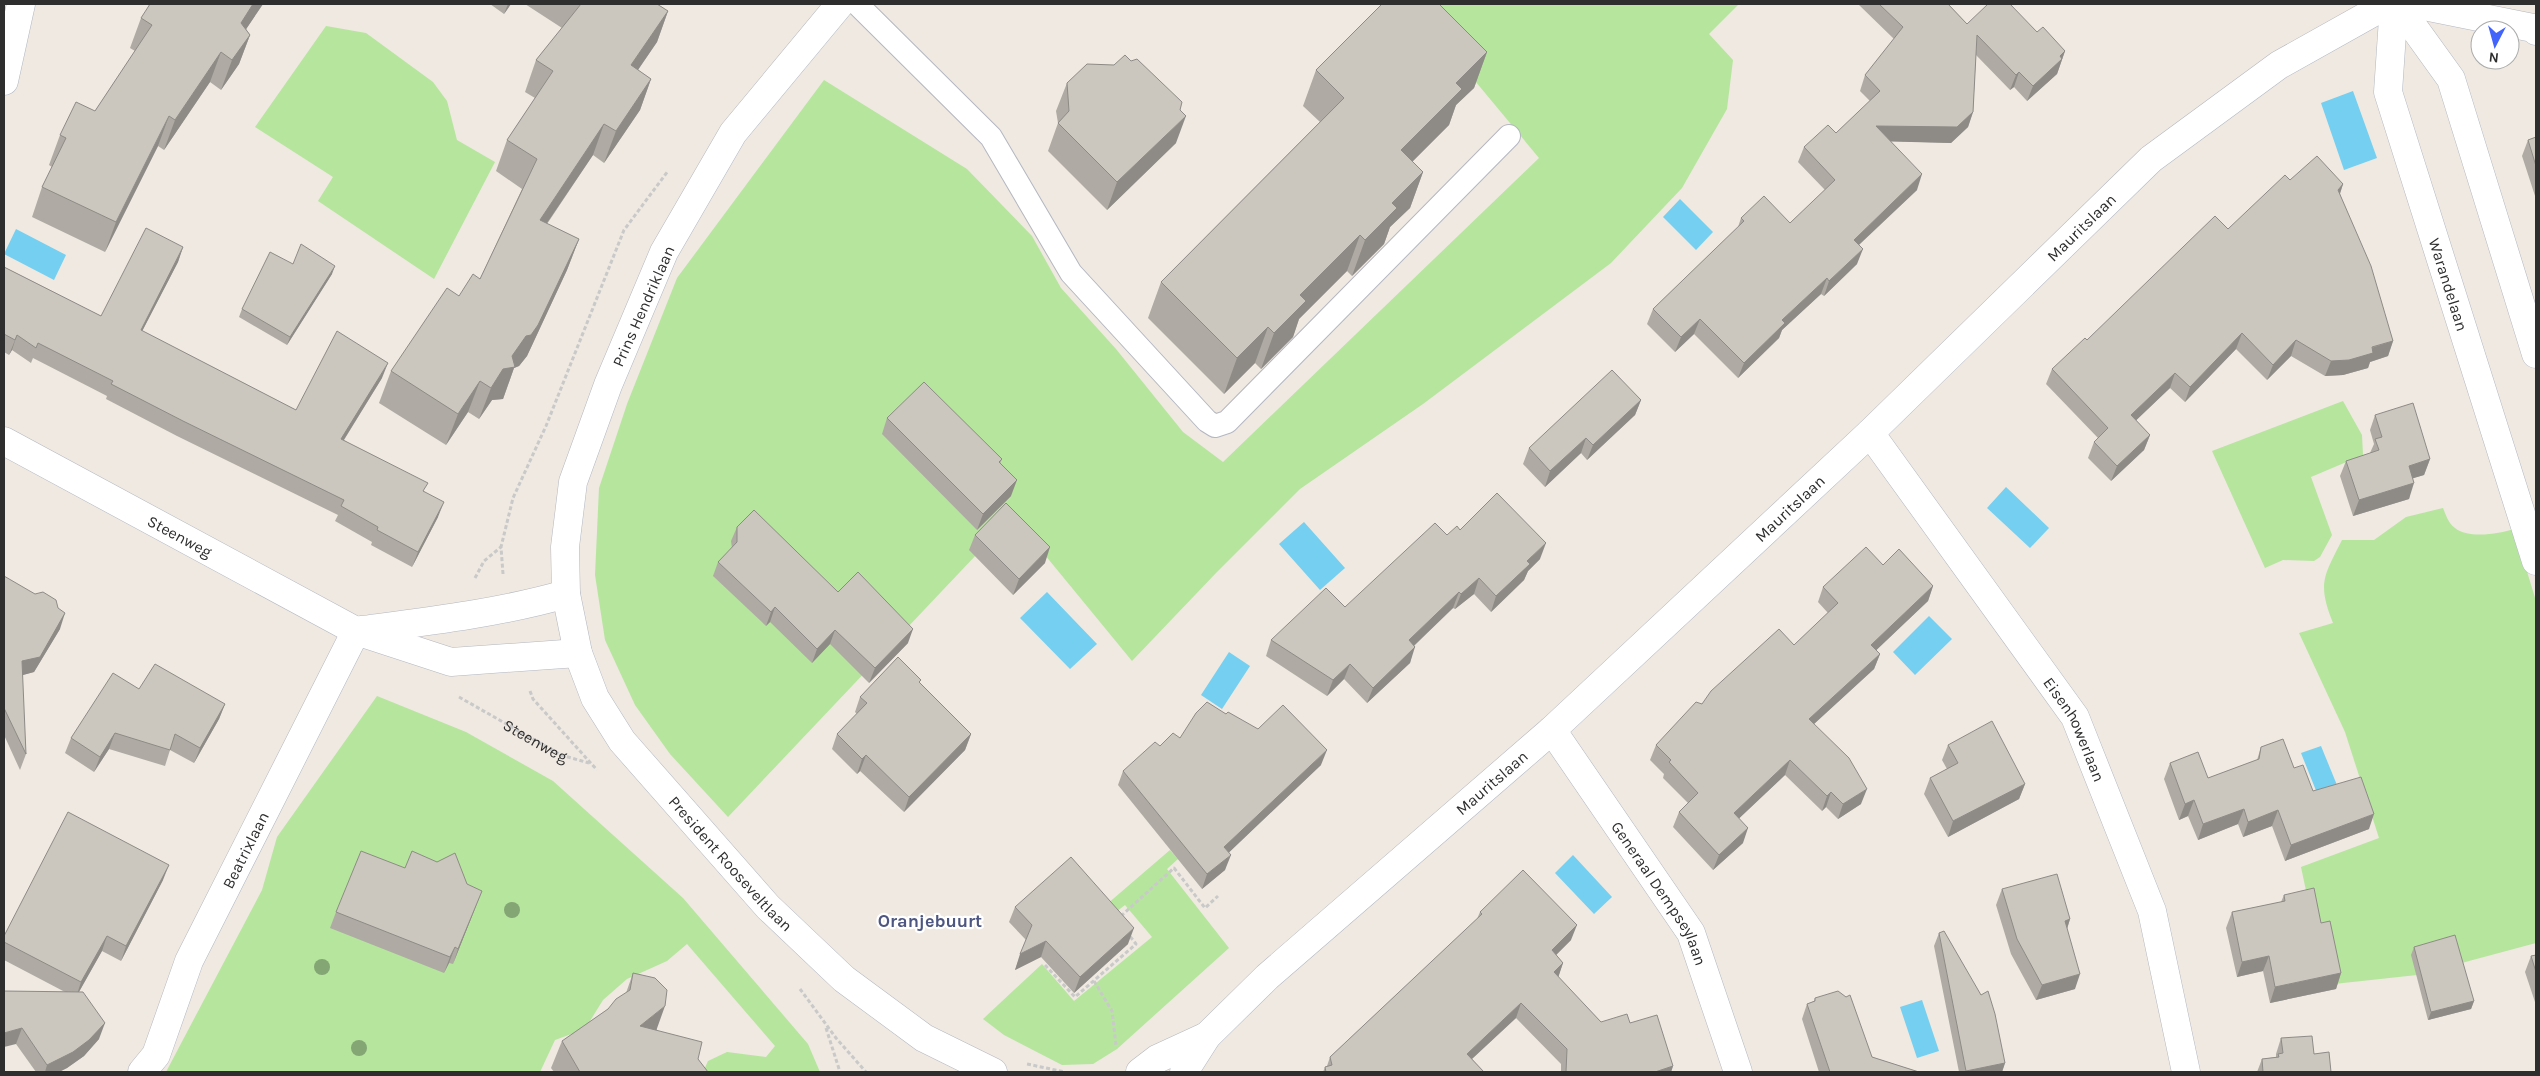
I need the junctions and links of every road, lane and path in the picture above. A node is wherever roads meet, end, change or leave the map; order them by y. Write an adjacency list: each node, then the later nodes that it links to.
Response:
1 (856, 4): 9 (lane)
2 (2388, 4): 11 (street, Mauritslaan)
3 (2396, 4): 10 (street, Warandelaan); 13 (street, Warandelaan)
4 (2414, 4): 7 (street)
5 (829, 8): 14 (street, Prins Hendriklaan)
6 (13, 19): 8 (street)
7 (2536, 30)
8 (4, 81)
9 (1509, 136)
10 (2536, 354)
11 (1870, 433): 18 (street, Mauritslaan); 37 (street, Eisenhowerlaan)
12 (4, 441): 15 (street, Steenweg)
13 (2536, 561)
14 (566, 594): 15 (street); 16 (street, Prins Hendriklaan)
15 (356, 631): 16 (street, Steenweg); 30 (street, Beatrixlaan)
16 (578, 653): 27 (street, President Rooseveltlaan)
17 (453, 694): 19 (path, Steenweg)
18 (1552, 730): 26 (street, Mauritslaan); 36 (street, Generaal Dempseylaan)
19 (591, 763)
20 (1218, 896): 21 (path)
21 (1116, 920)
22 (1126, 932): 24 (path)
23 (1045, 965): 24 (path)
24 (1094, 980): 28 (path)
25 (825, 1025): 31 (path)
26 (1207, 1036): 34 (street, Mauritslaan); 35 (street, Mauritslaan)
27 (924, 1038): 29 (street, President Rooseveltlaan); 32 (street, President Rooseveltlaan)
28 (1116, 1049)
29 (1005, 1067): 33 (path)
30 (142, 1072)
31 (840, 1072)
32 (951, 1072)
33 (1065, 1072)
34 (1140, 1072)
35 (1184, 1072)
36 (1738, 1072)
37 (2186, 1072)

